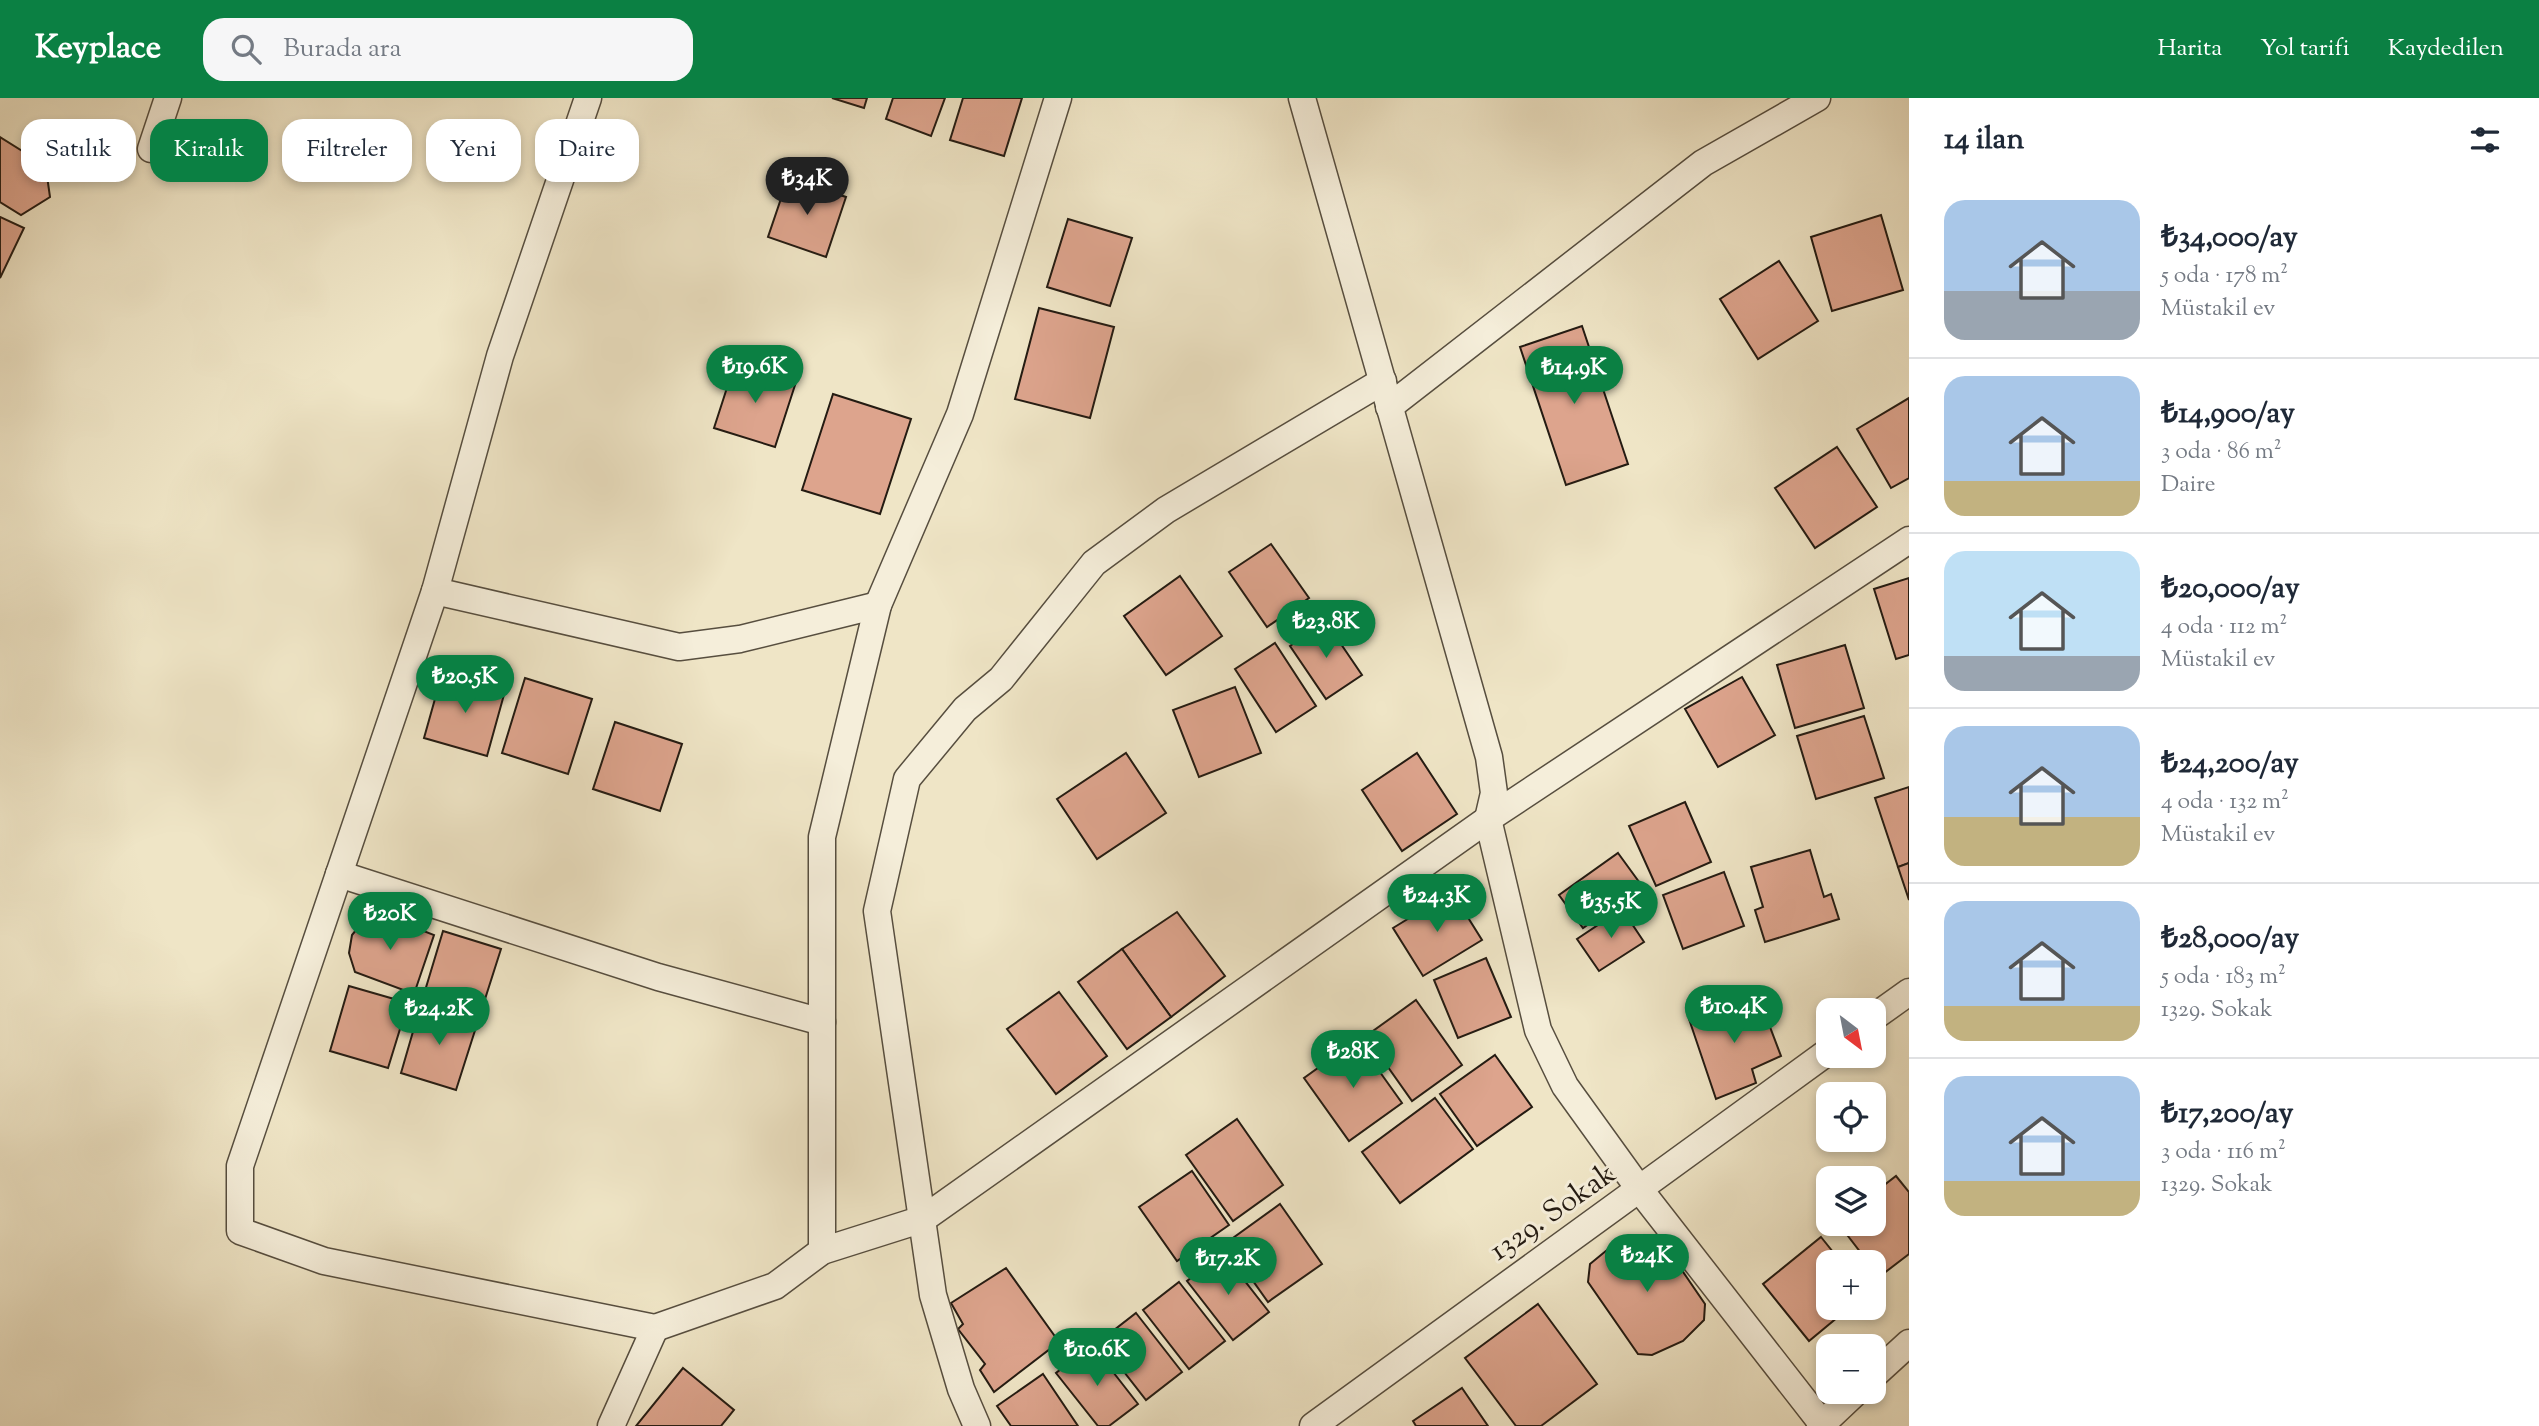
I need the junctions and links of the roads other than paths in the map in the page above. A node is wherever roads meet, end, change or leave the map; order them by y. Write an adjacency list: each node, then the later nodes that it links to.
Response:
1 (168, 98): 6 (street)
2 (588, 98): 10 (street)
3 (1058, 98): 11 (street)
4 (1302, 98): 7 (street)
5 (1817, 98): 8 (street)
6 (161, 119)
7 (1383, 381): 8 (street); 19 (street)
8 (1389, 407): 12 (street)
9 (1909, 540): 12 (street)
10 (435, 591): 11 (street); 13 (street)
11 (878, 605): 16 (street)
12 (1488, 819): 18 (street); 19 (street)
13 (339, 874): 16 (street); 21 (street)
14 (1909, 992): 15 (street)
15 (1886, 1008)
16 (822, 1022): 20 (street)
17 (1816, 1061): 18 (street, 1329. Sokak)
18 (1640, 1190): 25 (street); 28 (street, 1329. Sokak)
19 (923, 1219): 20 (street); 27 (street)
20 (822, 1251): 21 (street)
21 (655, 1328): 26 (street)
22 (1909, 1343): 23 (street)
23 (1886, 1364)
24 (1844, 1404): 25 (street)
25 (1822, 1425)
26 (611, 1426)
27 (977, 1426)
28 (1312, 1426)

